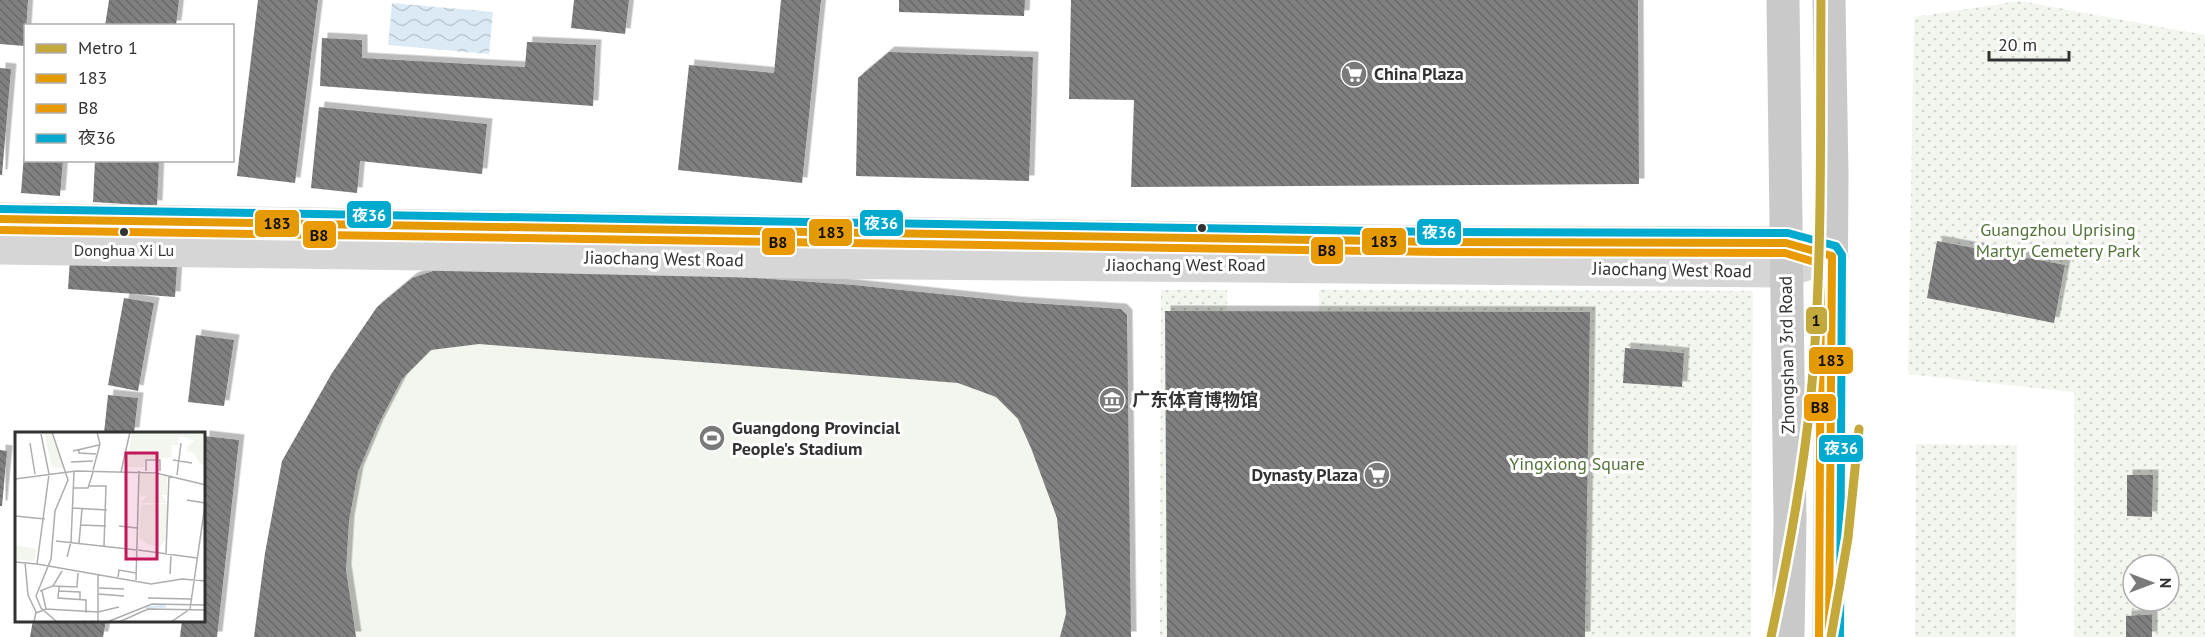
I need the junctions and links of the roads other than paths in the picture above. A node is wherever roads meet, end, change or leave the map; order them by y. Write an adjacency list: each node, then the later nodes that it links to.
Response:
1 (1783, 0): 6 (main road, Zhongshan 3rd Road)
2 (1829, 0): 5 (main road)
3 (0, 219): 6 (street, Jiaochang West Road)
4 (0, 248): 6 (street, Jiaochang West Road)
5 (1832, 256): 6 (street, Jiaochang West Road); 8 (main road)
6 (1786, 257): 7 (main road, Zhongshan 3rd Road)
7 (1788, 637)
8 (1829, 637)

